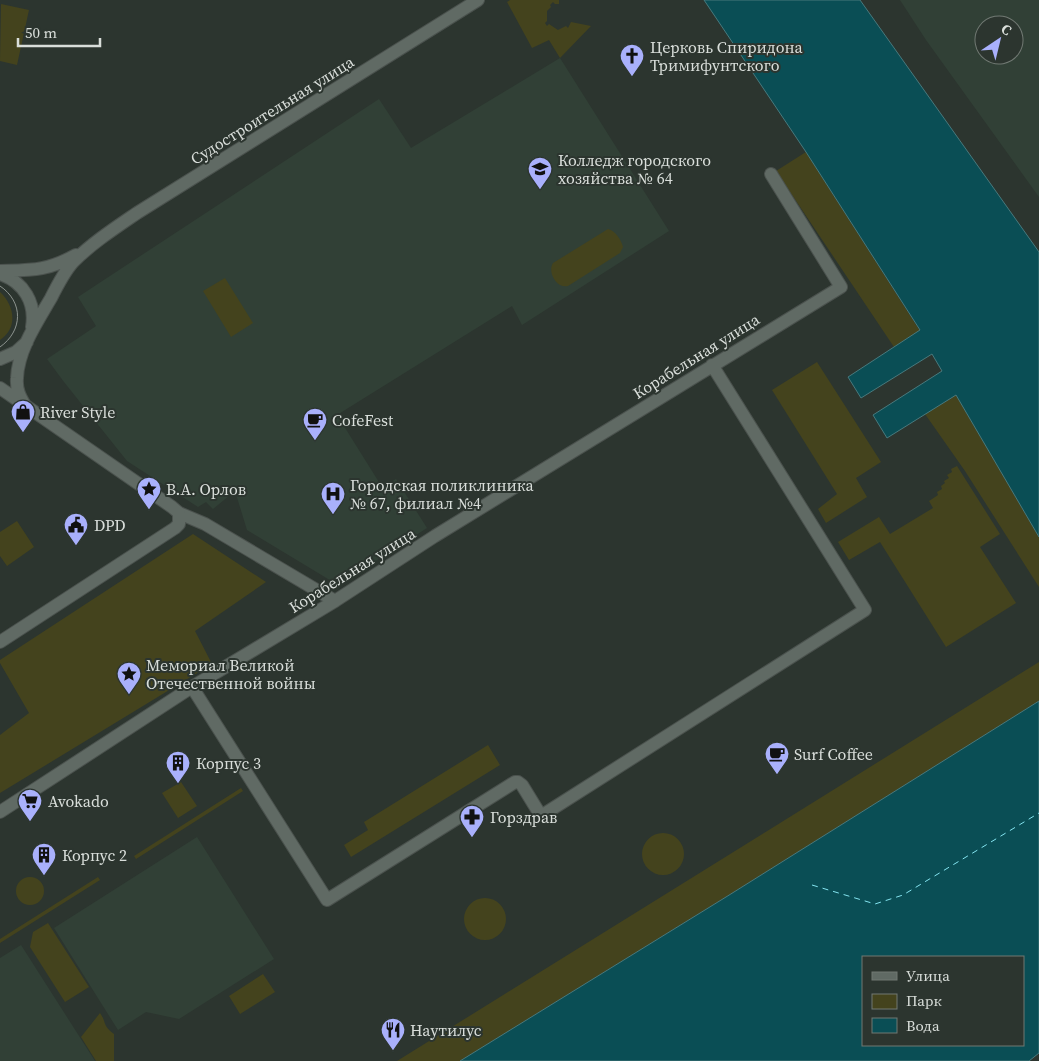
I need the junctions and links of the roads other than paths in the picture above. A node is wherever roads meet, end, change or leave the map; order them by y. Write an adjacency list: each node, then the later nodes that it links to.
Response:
1 (478, 0): 3 (street, Судостроительная улица)
2 (771, 174): 7 (street, Корабельная улица)
3 (85, 251): 4 (street); 5 (street)
4 (0, 273): 5 (street)
5 (29, 337): 6 (street); 9 (street)
6 (0, 359)
7 (712, 365): 11 (street, Корабельная улица); 13 (street)
8 (0, 388): 9 (street)
9 (26, 407): 10 (street)
10 (179, 513): 11 (street); 12 (street)
11 (335, 601): 13 (street, Корабельная улица)
12 (0, 642)
13 (192, 687): 14 (street, Корабельная улица)
14 (0, 812)

